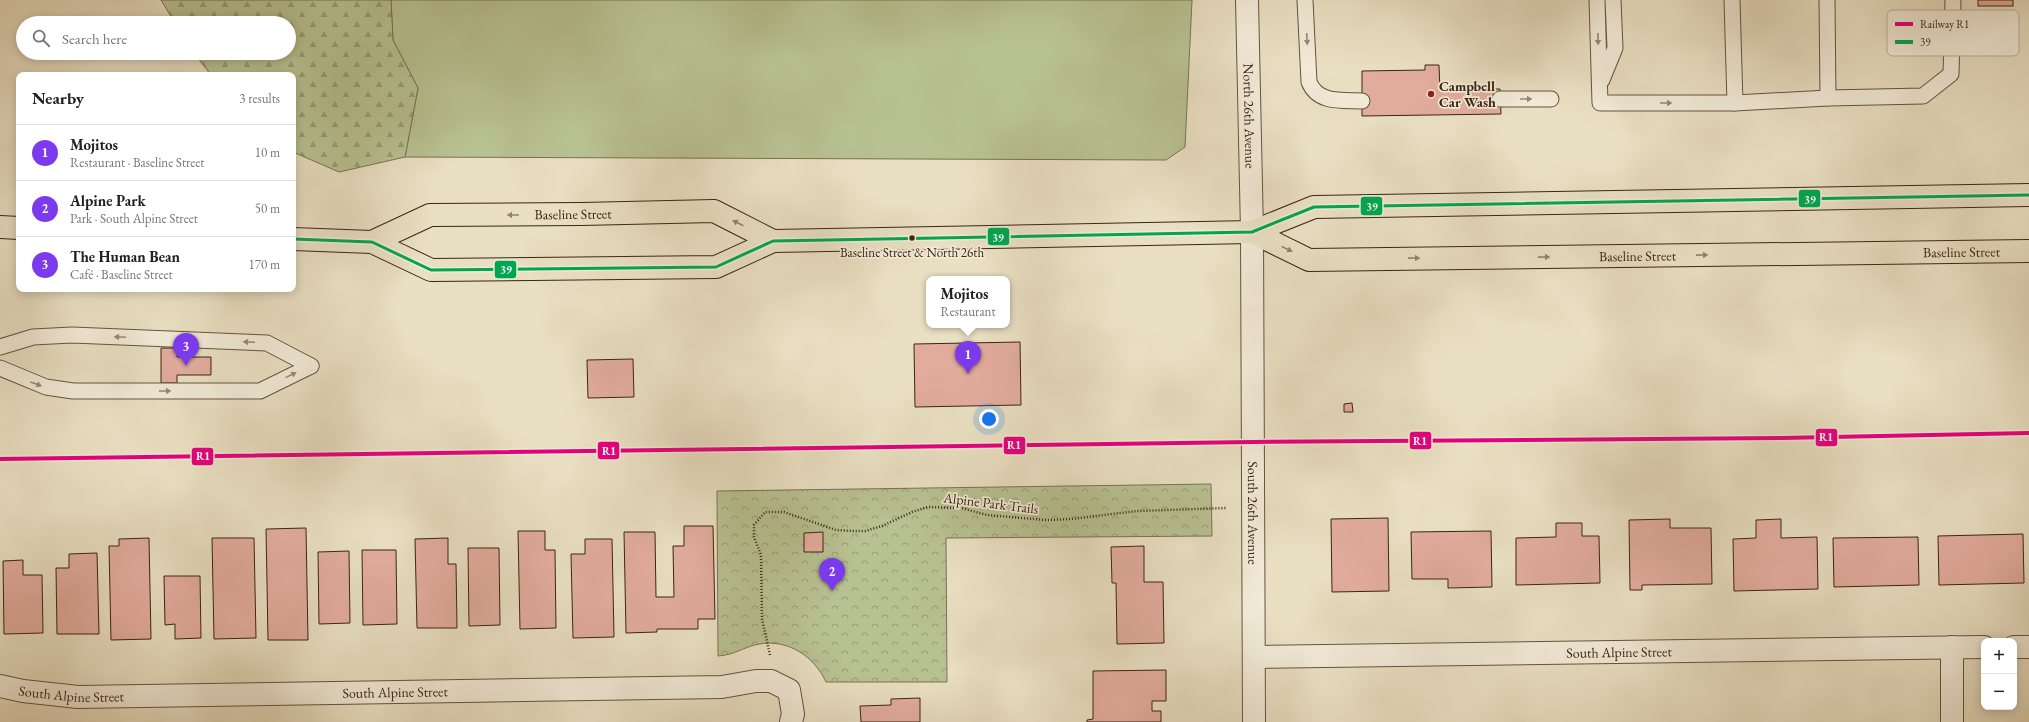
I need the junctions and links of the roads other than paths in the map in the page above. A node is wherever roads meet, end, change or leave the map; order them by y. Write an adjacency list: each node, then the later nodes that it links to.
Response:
1 (1247, 0): 19 (street, North 26th Avenue)
2 (1304, 0): 14 (lane, one-way to 14)
3 (1597, 0): 10 (lane, one-way to 10)
4 (1613, 0): 10 (lane)
5 (1732, 0): 15 (lane)
6 (1827, 0): 11 (lane)
7 (1953, 0): 8 (lane)
8 (1953, 10)
9 (1951, 56): 11 (lane)
10 (1599, 88): 15 (lane, one-way to 15)
11 (1828, 98): 15 (lane)
12 (1500, 99): 13 (lane, one-way to 13)
13 (1551, 99)
14 (1362, 101)
15 (1735, 103)
16 (2029, 195): 19 (highway, Baseline Street)
17 (0, 227): 18 (highway)
18 (16, 228)
19 (1252, 232): 21 (highway, Baseline Street); 23 (highway, Baseline Street, one-way to 23); 30 (street, South 26th Avenue)
20 (296, 239): 22 (highway, Baseline Street)
21 (773, 241): 22 (highway, Baseline Street); 22 (highway, Baseline Street, one-way to 22)
22 (372, 242)
23 (2029, 251)
24 (0, 346): 25 (lane, one-way to 24)
25 (0, 368)
26 (1952, 647): 27 (street, South Alpine Street); 30 (street, South Alpine Street); 34 (street)
27 (1981, 647)
28 (2017, 647): 29 (street)
29 (2029, 647)
30 (1254, 656): 33 (street, South 26th Avenue)
31 (0, 686): 32 (street, South Alpine Street)
32 (791, 722)
33 (1254, 722)
34 (1952, 722)

